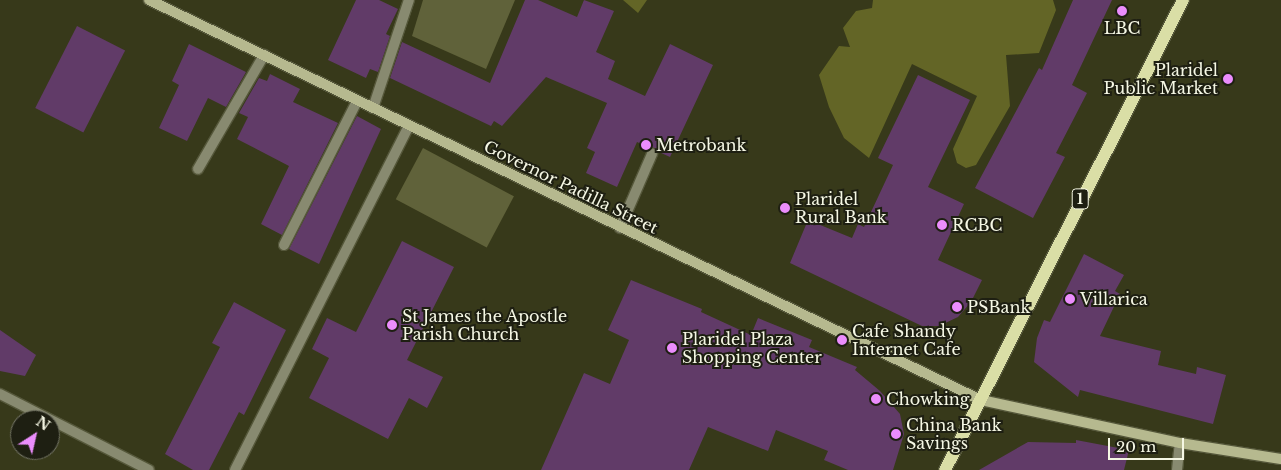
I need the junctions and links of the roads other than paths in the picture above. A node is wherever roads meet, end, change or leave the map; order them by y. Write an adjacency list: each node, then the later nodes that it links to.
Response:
1 (148, 0): 4 (main road, Governor Padilla Street)
2 (409, 0): 6 (street)
3 (1183, 0): 13 (main road, 1)
4 (264, 55): 5 (main road, Governor Padilla Street); 9 (street)
5 (357, 101): 6 (main road, Governor Padilla Street); 11 (street)
6 (373, 108): 7 (main road, Governor Padilla Street)
7 (409, 126): 10 (main road, Governor Padilla Street); 17 (street)
8 (652, 154): 10 (street)
9 (198, 170)
10 (620, 228): 13 (main road, Governor Padilla Street)
11 (284, 245)
12 (0, 394): 16 (street)
13 (981, 400): 14 (main road, Governor Padilla Street); 18 (main road, 1)
14 (1180, 443): 15 (main road, Governor Padilla Street); 19 (street)
15 (1281, 459)
16 (149, 470)
17 (235, 470)
18 (945, 470)
19 (1177, 470)

